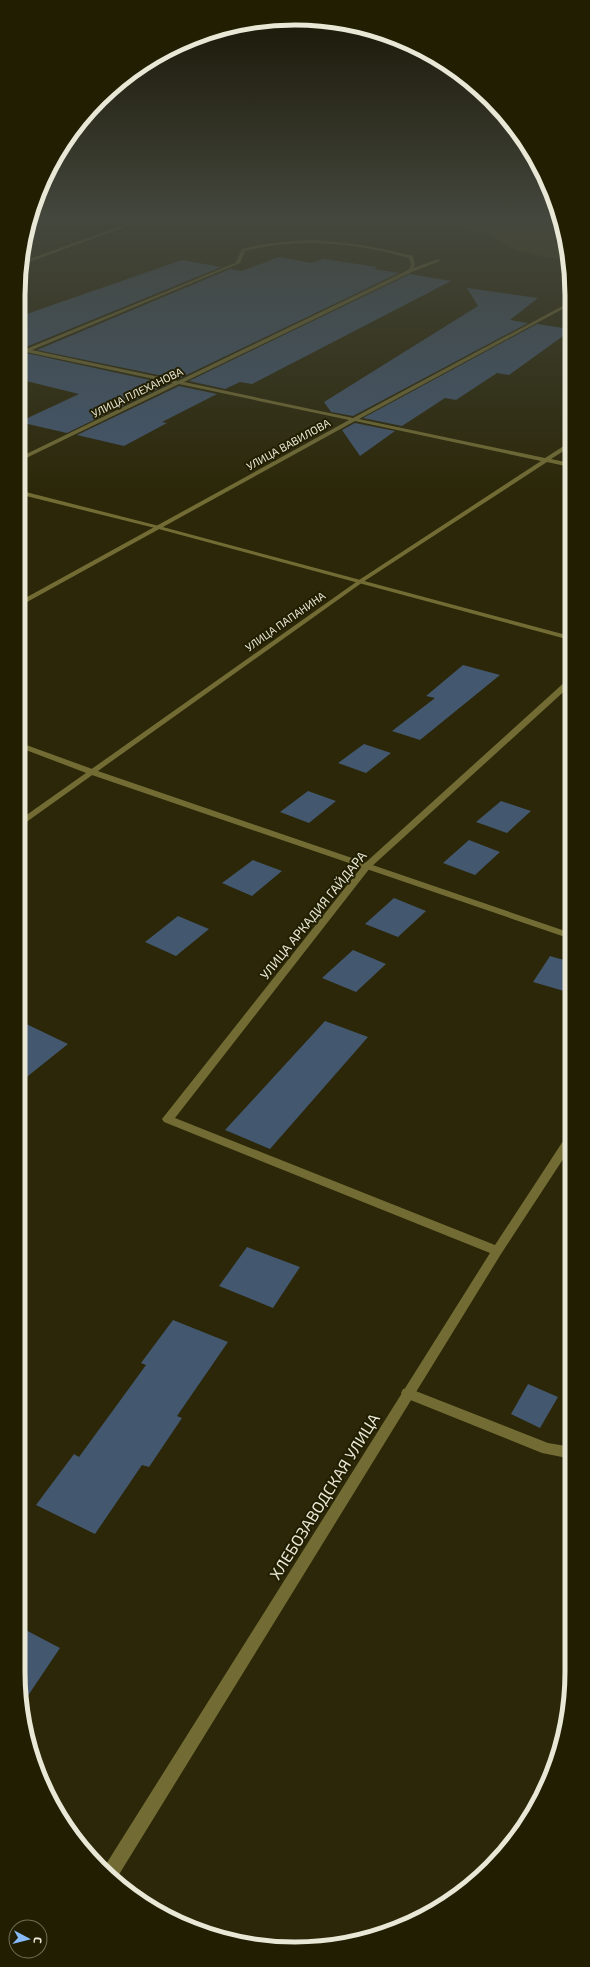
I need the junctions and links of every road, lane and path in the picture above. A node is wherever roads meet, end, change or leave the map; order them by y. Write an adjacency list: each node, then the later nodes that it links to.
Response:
1 (120, 312): 4 (street)
2 (325, 312): 5 (street, УЛИЦА ПЛЕХАНОВА)
3 (554, 312): 6 (street, УЛИЦА ВАВИЛОВА)
4 (27, 351): 5 (street)
5 (177, 383): 6 (street); 8 (street, УЛИЦА ПЛЕХАНОВА)
6 (352, 420): 9 (street); 12 (street, УЛИЦА ВАВИЛОВА)
7 (565, 447): 9 (street, УЛИЦА ПАПАНИНА)
8 (25, 457)
9 (547, 460): 10 (street); 13 (street, УЛИЦА ПАПАНИНА)
10 (565, 464)
11 (25, 494): 12 (street)
12 (158, 527): 13 (street); 14 (street, УЛИЦА ВАВИЛОВА)
13 (361, 581): 15 (street); 18 (street, УЛИЦА ПАПАНИНА)
14 (25, 601)
15 (565, 637)
16 (565, 687): 20 (street, УЛИЦА АРКАДИЯ ГАЙДАРА)
17 (25, 747): 18 (street)
18 (92, 772): 19 (street, УЛИЦА ПАПАНИНА); 20 (street)
19 (25, 820)
20 (367, 866): 21 (street); 23 (street, УЛИЦА АРКАДИЯ ГАЙДАРА)
21 (565, 934)
22 (565, 1147): 23 (street, ХЛЕБОЗАВОДСКАЯ УЛИЦА)
23 (497, 1251): 24 (street, ХЛЕБОЗАВОДСКАЯ УЛИЦА)
24 (408, 1394): 25 (street); 26 (street, ХЛЕБОЗАВОДСКАЯ УЛИЦА)
25 (565, 1452)
26 (112, 1870)

